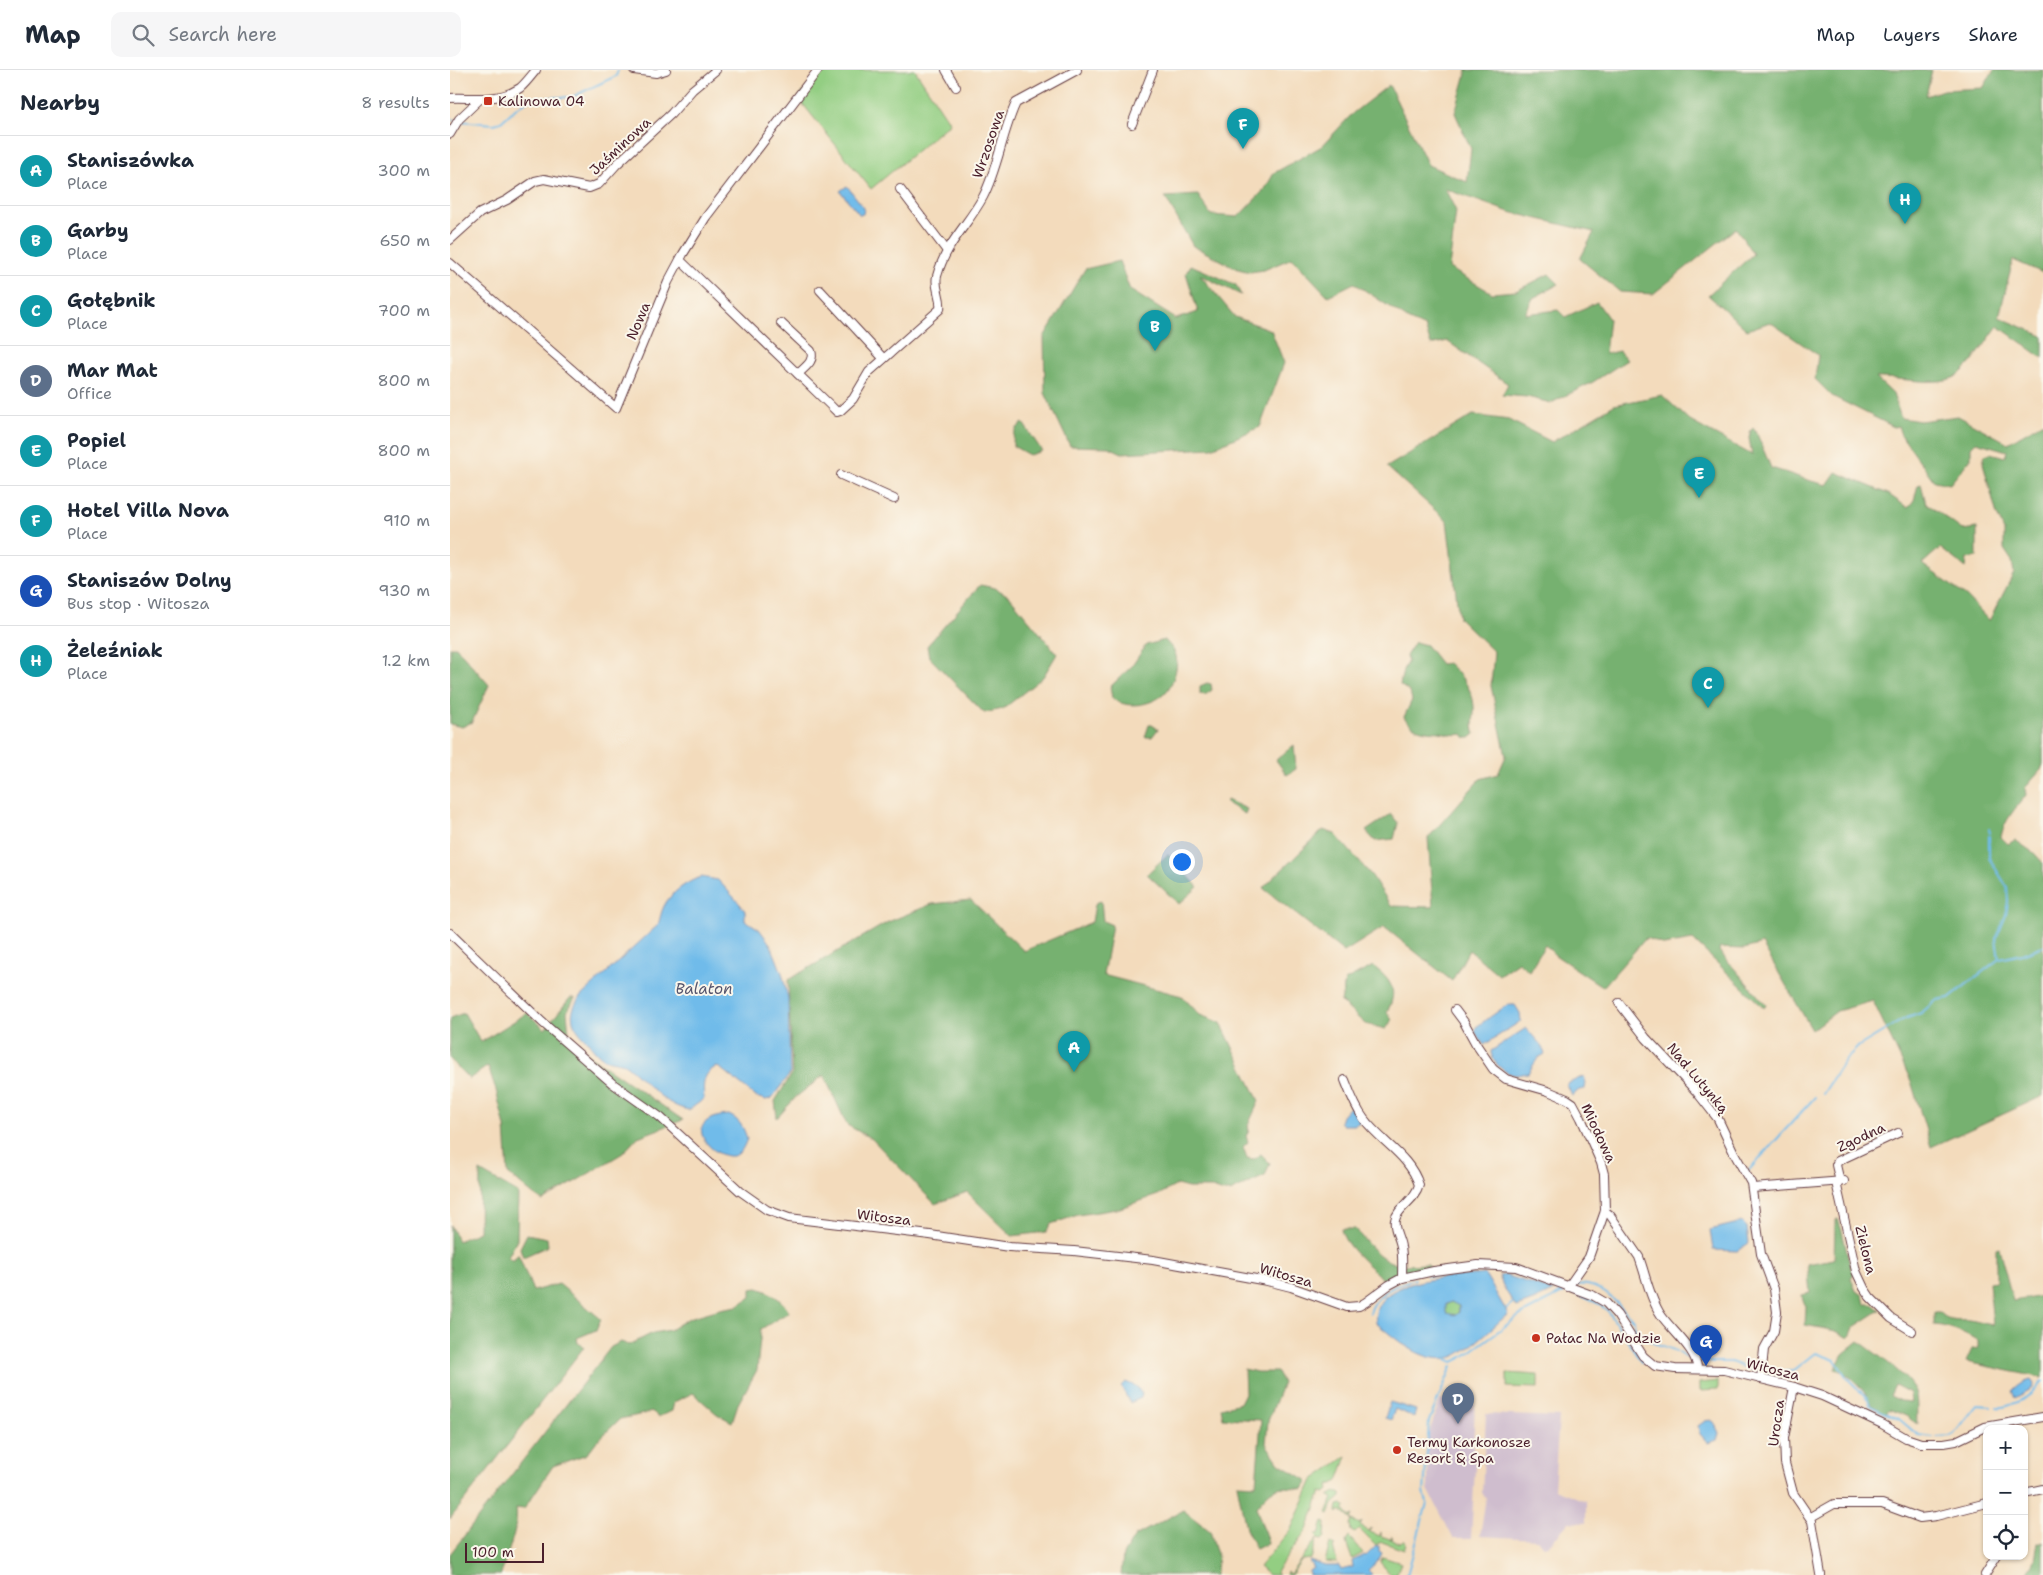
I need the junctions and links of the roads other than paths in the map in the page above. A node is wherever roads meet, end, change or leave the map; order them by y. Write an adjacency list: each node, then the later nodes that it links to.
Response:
1 (536, 70): 11 (street)
2 (634, 70): 3 (street)
3 (666, 70)
4 (716, 70): 15 (street, Jaśminowa)
5 (818, 70): 17 (street, Nowa)
6 (946, 70): 9 (street)
7 (1078, 70): 16 (street, Wrzosowa)
8 (1154, 70): 12 (street)
9 (956, 87)
10 (450, 98): 11 (street)
11 (480, 99): 13 (street)
12 (1132, 124)
13 (450, 134)
14 (900, 189): 16 (street)
15 (450, 240)
16 (947, 251): 21 (street, Wrzosowa)
17 (680, 260): 18 (street, Nowa); 22 (street, Wrzosowa)
18 (450, 263)
19 (820, 290): 21 (street)
20 (780, 322): 22 (street)
21 (883, 358): 22 (street, Wrzosowa)
22 (798, 374)
23 (842, 475): 24 (street)
24 (894, 499)
25 (450, 933): 34 (street, Witosza)
26 (1619, 1003): 32 (street, Nad Lutynką)
27 (1455, 1010): 33 (street, Miodowa)
28 (1345, 1080): 34 (street)
29 (1898, 1133): 30 (street, Zgodna)
30 (1836, 1165): 31 (street, Zielona)
31 (1840, 1182): 32 (street); 36 (street, Zielona)
32 (1752, 1188): 38 (street, Nad Lutynką)
33 (1605, 1211): 35 (street, Miodowa); 37 (street)
34 (1402, 1278): 35 (street, Witosza)
35 (1568, 1287): 37 (street, Witosza)
36 (1912, 1331)
37 (1697, 1369): 38 (street, Witosza)
38 (1761, 1379): 39 (street, Witosza)
39 (1794, 1387): 40 (street, Witosza); 44 (street, Urocza)
40 (2043, 1417)
41 (2043, 1489): 42 (street)
42 (2028, 1492)
43 (1983, 1503): 44 (street)
44 (1810, 1517): 46 (street, Urocza)
45 (1994, 1560): 47 (street)
46 (1821, 1575)
47 (1985, 1575)

